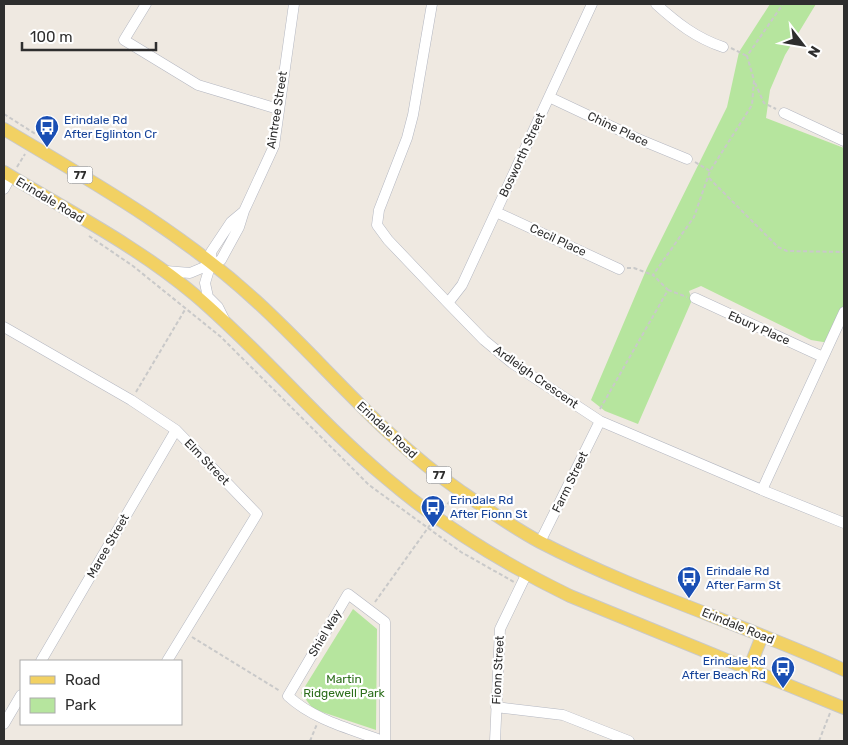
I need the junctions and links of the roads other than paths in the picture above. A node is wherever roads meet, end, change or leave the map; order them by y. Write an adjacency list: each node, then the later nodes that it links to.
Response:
1 (146, 4): 8 (street)
2 (294, 4): 8 (street, Aintree Street)
3 (432, 4): 20 (street, Ardleigh Crescent)
4 (592, 4): 7 (street, Bosworth Street)
5 (656, 4): 6 (street)
6 (723, 47)
7 (549, 97): 12 (street, Chine Place); 15 (street, Bosworth Street)
8 (278, 109): 16 (street, Aintree Street)
9 (784, 113): 11 (street)
10 (4, 129): 16 (main road, Erindale Road / 77)
11 (844, 140)
12 (688, 159)
13 (8, 174): 14 (street); 18 (main road, Erindale Road)
14 (4, 189)
15 (496, 212): 17 (street, Cecil Place); 20 (street, Bosworth Street)
16 (211, 263): 18 (street, Aintree Street); 22 (street); 29 (main road, Erindale Road / 77)
17 (619, 269)
18 (163, 270): 22 (main road, Erindale Road)
19 (695, 298): 24 (street, Ebury Place)
20 (448, 303): 25 (street, Ardleigh Crescent)
21 (844, 312): 24 (street)
22 (224, 320): 30 (main road, Erindale Road)
23 (4, 328): 26 (street, Elm Street)
24 (823, 357): 27 (street)
25 (598, 419): 27 (street, Ardleigh Crescent); 29 (street, Farm Street)
26 (176, 430): 32 (street, Maree Street); 33 (street, Elm Street)
27 (762, 490): 28 (street, Ardleigh Crescent)
28 (844, 523)
29 (540, 542): 31 (main road, Erindale Road / 77)
30 (523, 580): 34 (main road, Erindale Road); 38 (street, Fionn Street)
31 (762, 636): 34 (main road); 35 (main road, Erindale Road / 77)
32 (42, 660)
33 (168, 660)
34 (749, 669): 37 (main road, Erindale Road)
35 (844, 670)
36 (20, 697): 39 (street)
37 (839, 706)
38 (496, 707): 41 (street, Fionn Street); 42 (street)
39 (4, 724)
40 (384, 741): 40 (street, Shiel Way)
41 (494, 741)
42 (628, 741)

